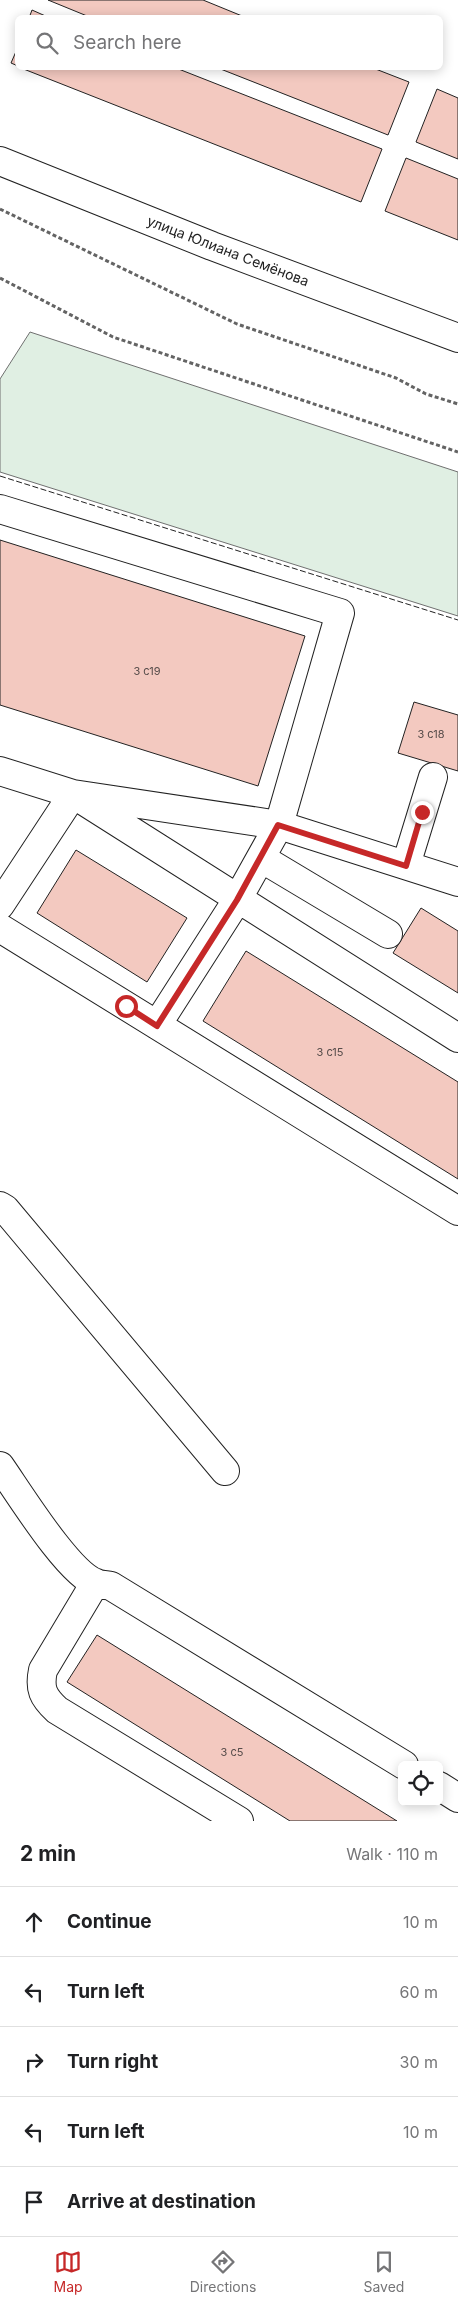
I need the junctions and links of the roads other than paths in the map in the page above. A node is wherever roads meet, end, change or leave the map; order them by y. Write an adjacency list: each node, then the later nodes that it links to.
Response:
1 (0, 161): 2 (street, улица Юлиана Семёнова)
2 (458, 338)
3 (0, 509): 7 (street)
4 (0, 771): 6 (street)
5 (433, 777): 9 (street)
6 (73, 794): 7 (street); 11 (street); 12 (street)
7 (278, 825): 8 (street); 9 (street)
8 (260, 858): 11 (street); 14 (street)
9 (406, 866): 10 (street)
10 (458, 882)
11 (237, 900): 15 (street); 16 (street)
12 (0, 905)
13 (0, 928): 15 (street)
14 (388, 934)
15 (157, 1026): 18 (street)
16 (458, 1038)
17 (0, 1206): 20 (street)
18 (458, 1211)
19 (0, 1466): 21 (street)
20 (225, 1471)
21 (95, 1583): 22 (street); 25 (street)
22 (398, 1761)
23 (443, 1789): 24 (street)
24 (458, 1798)
25 (239, 1821)

